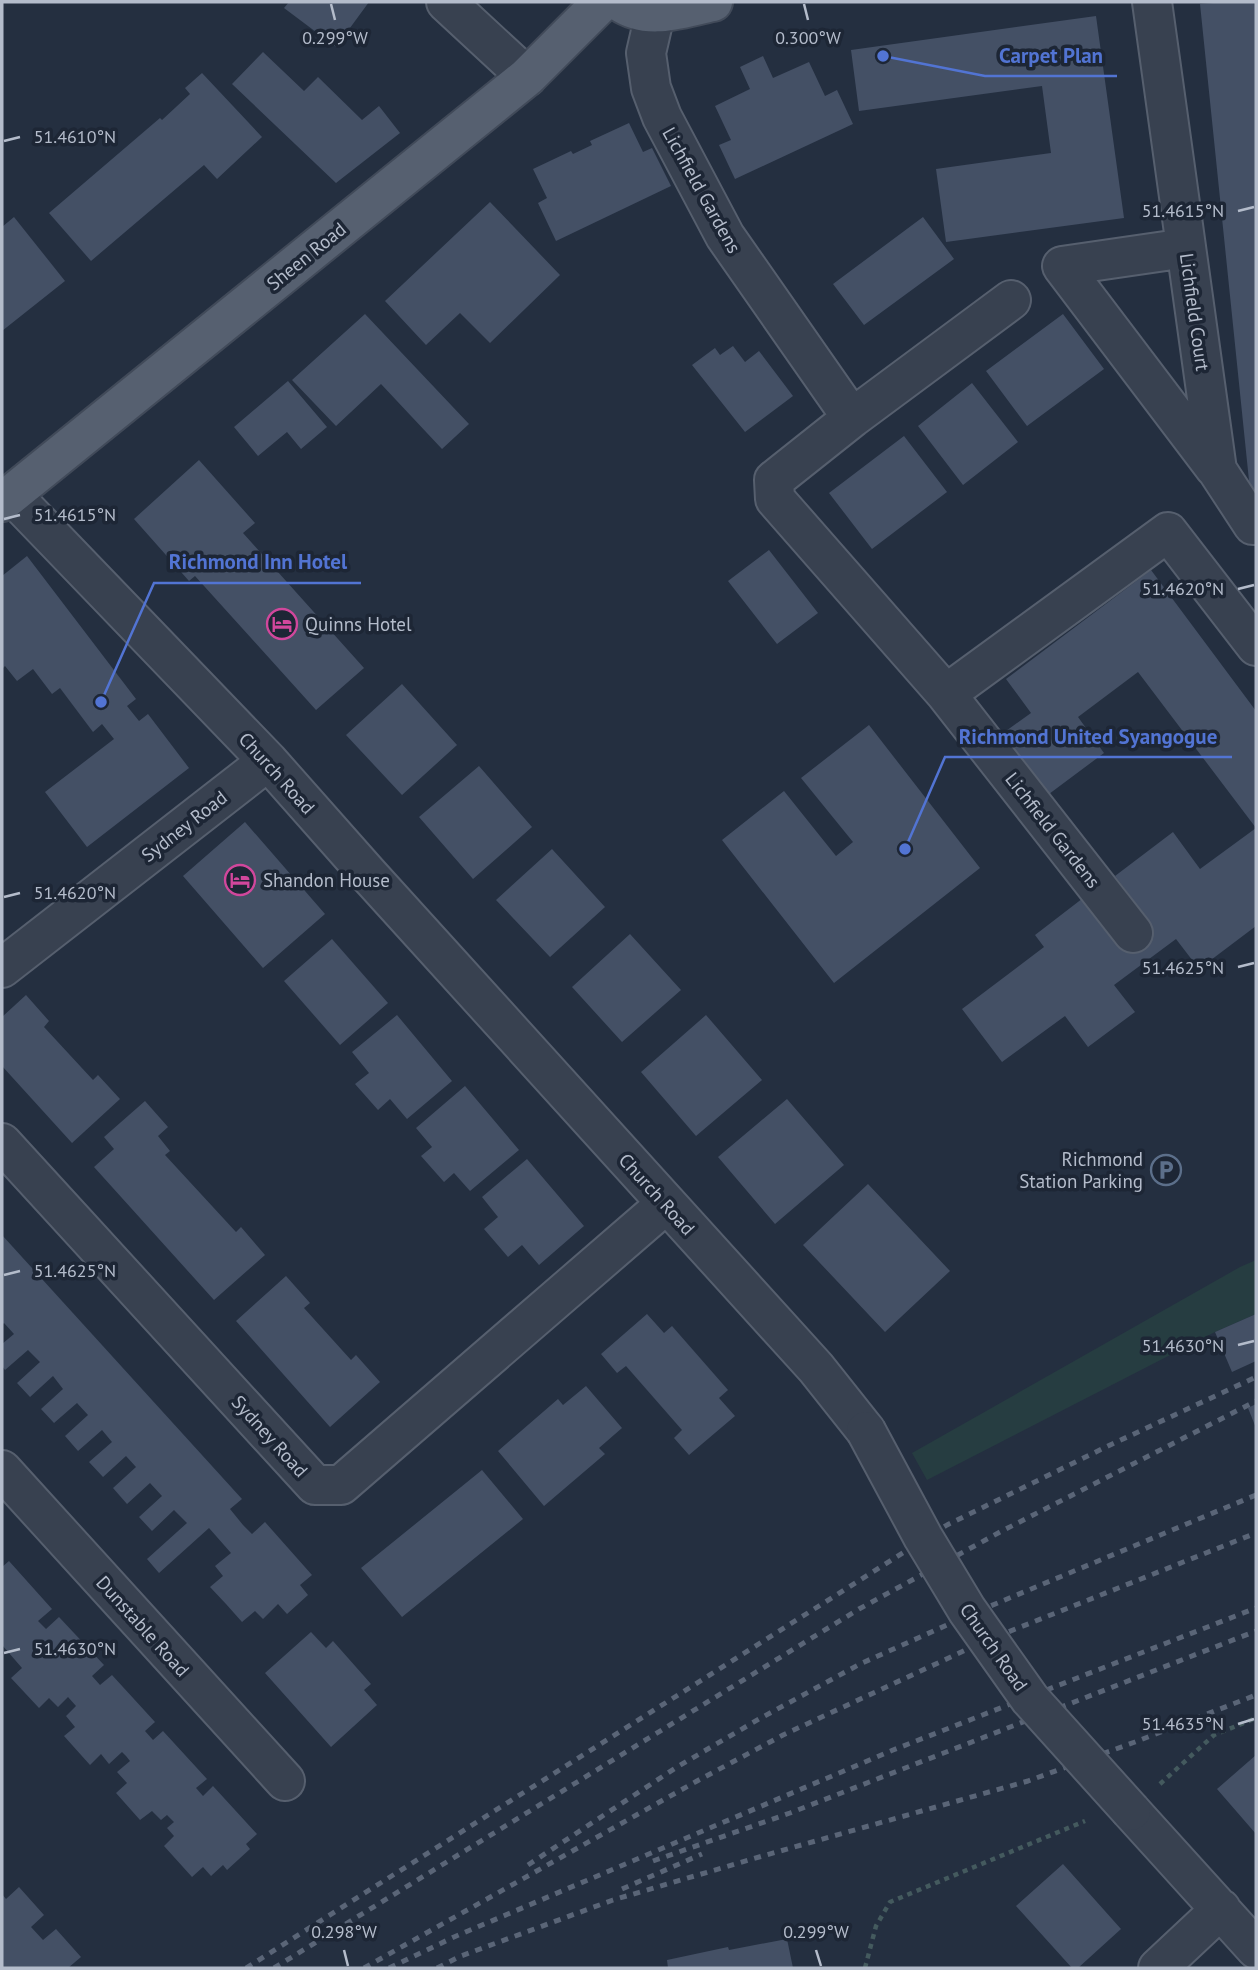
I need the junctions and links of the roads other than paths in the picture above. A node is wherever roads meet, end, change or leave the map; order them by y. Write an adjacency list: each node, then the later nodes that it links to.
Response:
1 (446, 2): 6 (street)
2 (602, 2): 6 (main road, Sheen Road)
3 (713, 2): 5 (main road)
4 (1152, 2): 7 (street, Lichfield Court)
5 (637, 8): 9 (street, Lichfield Gardens)
6 (527, 77): 11 (main road, Sheen Road)
7 (1186, 248): 10 (street, Lichfield Court); 10 (street)
8 (1010, 300): 9 (street, Lichfield Gardens)
9 (852, 418): 14 (street, Lichfield Gardens)
10 (1217, 470): 12 (street, Lichfield Court)
11 (5, 493): 15 (street, Church Road)
12 (1256, 525)
13 (1256, 646): 14 (street)
14 (946, 694): 16 (street, Lichfield Gardens)
15 (268, 761): 17 (street, Sydney Road); 19 (street, Church Road)
16 (1133, 933)
17 (2, 968)
18 (2, 1143): 19 (street, Sydney Road)
19 (666, 1204): 22 (street, Church Road, bridge)
20 (2, 1470): 21 (street, Dunstable Road)
21 (285, 1781)
22 (1222, 1909): 23 (street, Church Road); 24 (street)
23 (1256, 1949)
24 (1158, 1968)

